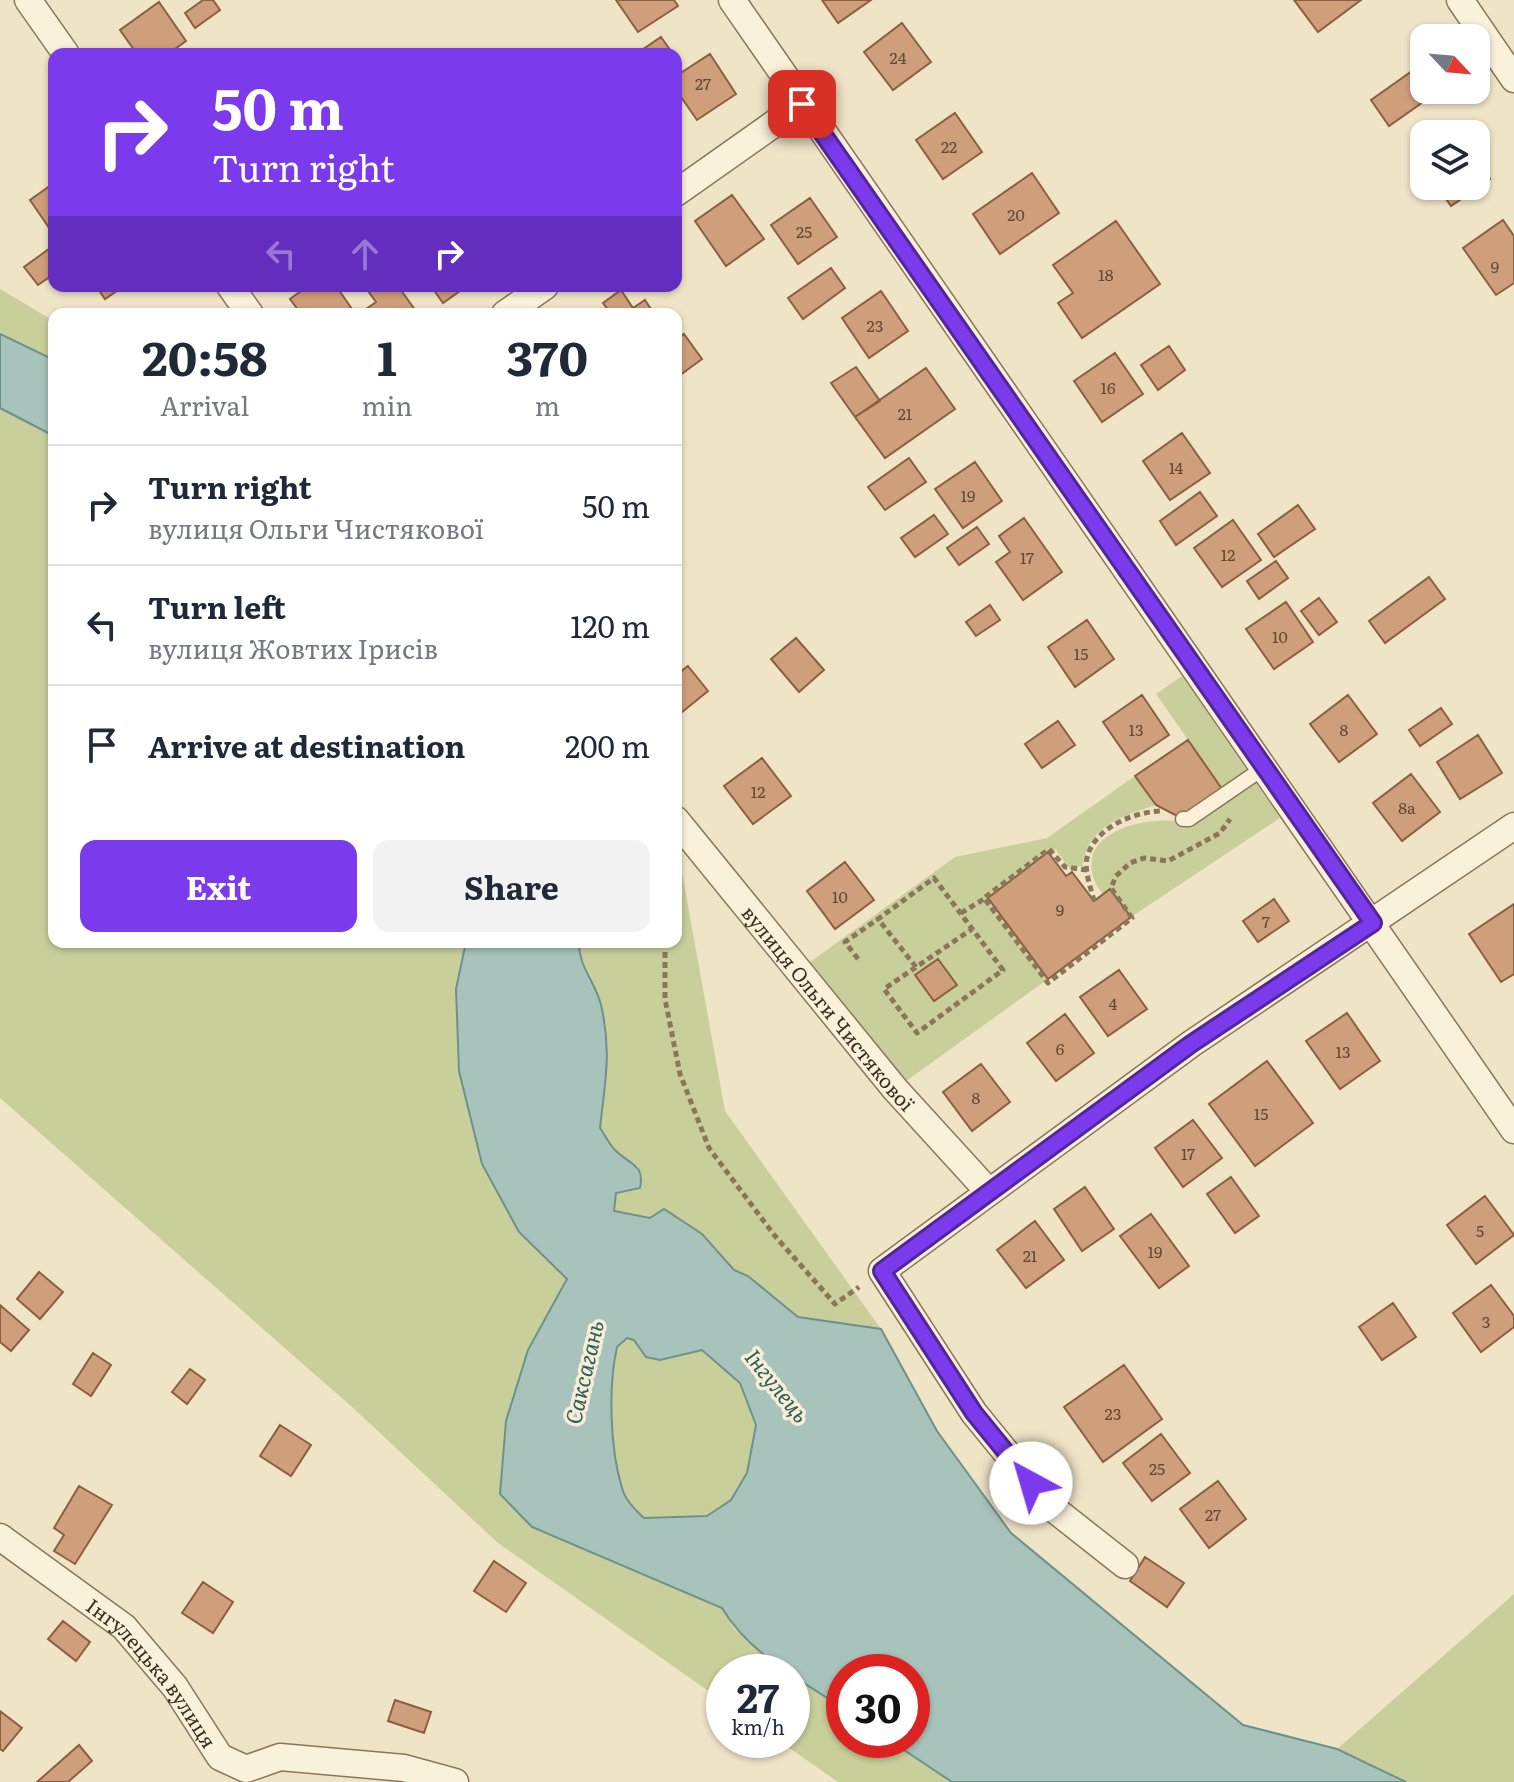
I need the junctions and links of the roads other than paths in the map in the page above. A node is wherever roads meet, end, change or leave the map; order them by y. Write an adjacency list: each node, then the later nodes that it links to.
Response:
1 (28, 0): 4 (street)
2 (732, 0): 6 (street)
3 (1460, 0): 5 (street)
4 (62, 48)
5 (1514, 79)
6 (802, 104): 7 (street); 10 (street)
7 (682, 189)
8 (536, 292): 9 (street)
9 (514, 308)
10 (1262, 769): 11 (lane); 14 (street)
11 (1183, 819)
12 (1514, 826): 14 (street)
13 (682, 827): 16 (street, вулиця Ольги Чистякової)
14 (1373, 923): 15 (street); 16 (street)
15 (1514, 1130)
16 (988, 1191): 18 (street)
17 (0, 1537): 19 (street, Інгулецька вулиця)
18 (1125, 1565)
19 (455, 1782)

